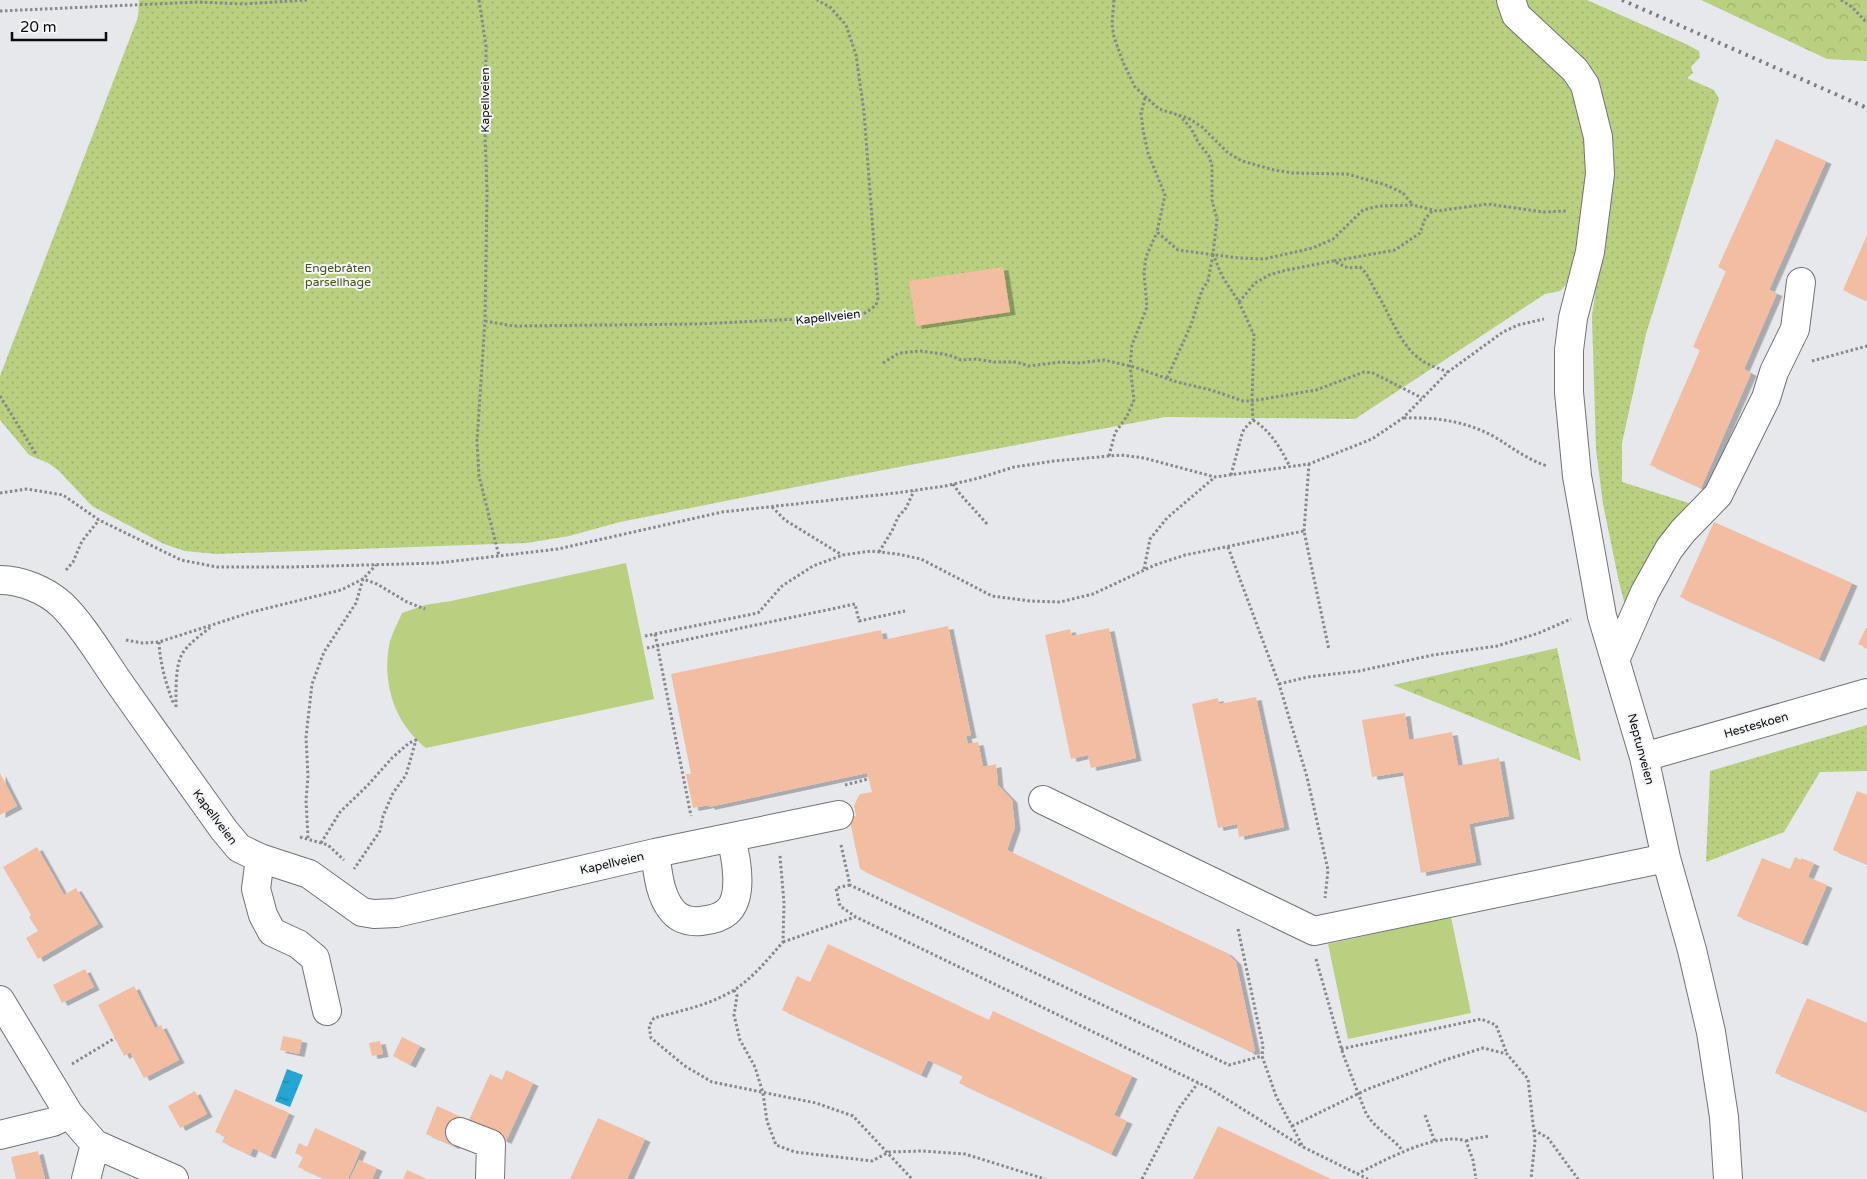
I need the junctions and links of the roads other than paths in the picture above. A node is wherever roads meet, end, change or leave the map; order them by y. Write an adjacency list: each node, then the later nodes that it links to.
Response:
1 (1511, 0): 4 (street, Neptunveien)
2 (1801, 282): 4 (street)
3 (0, 580): 11 (street, Kapellveien)
4 (1615, 660): 6 (street, Neptunveien)
5 (1867, 692): 6 (street, Hesteskoen)
6 (1644, 757): 12 (street, Neptunveien)
7 (1043, 800): 12 (street)
8 (839, 815): 9 (street, Kapellveien)
9 (731, 838): 10 (street, Kapellveien); 10 (street, Kapellveien)
10 (656, 853): 11 (street, Kapellveien)
11 (260, 858): 14 (street)
12 (1666, 858): 22 (street, Neptunveien)
13 (0, 1000): 15 (street)
14 (327, 1011)
15 (69, 1114): 17 (street); 18 (street)
16 (460, 1132): 21 (street)
17 (0, 1135)
18 (95, 1144): 19 (street); 20 (street)
19 (86, 1179)
20 (174, 1179)
21 (490, 1179)
22 (1728, 1179)

